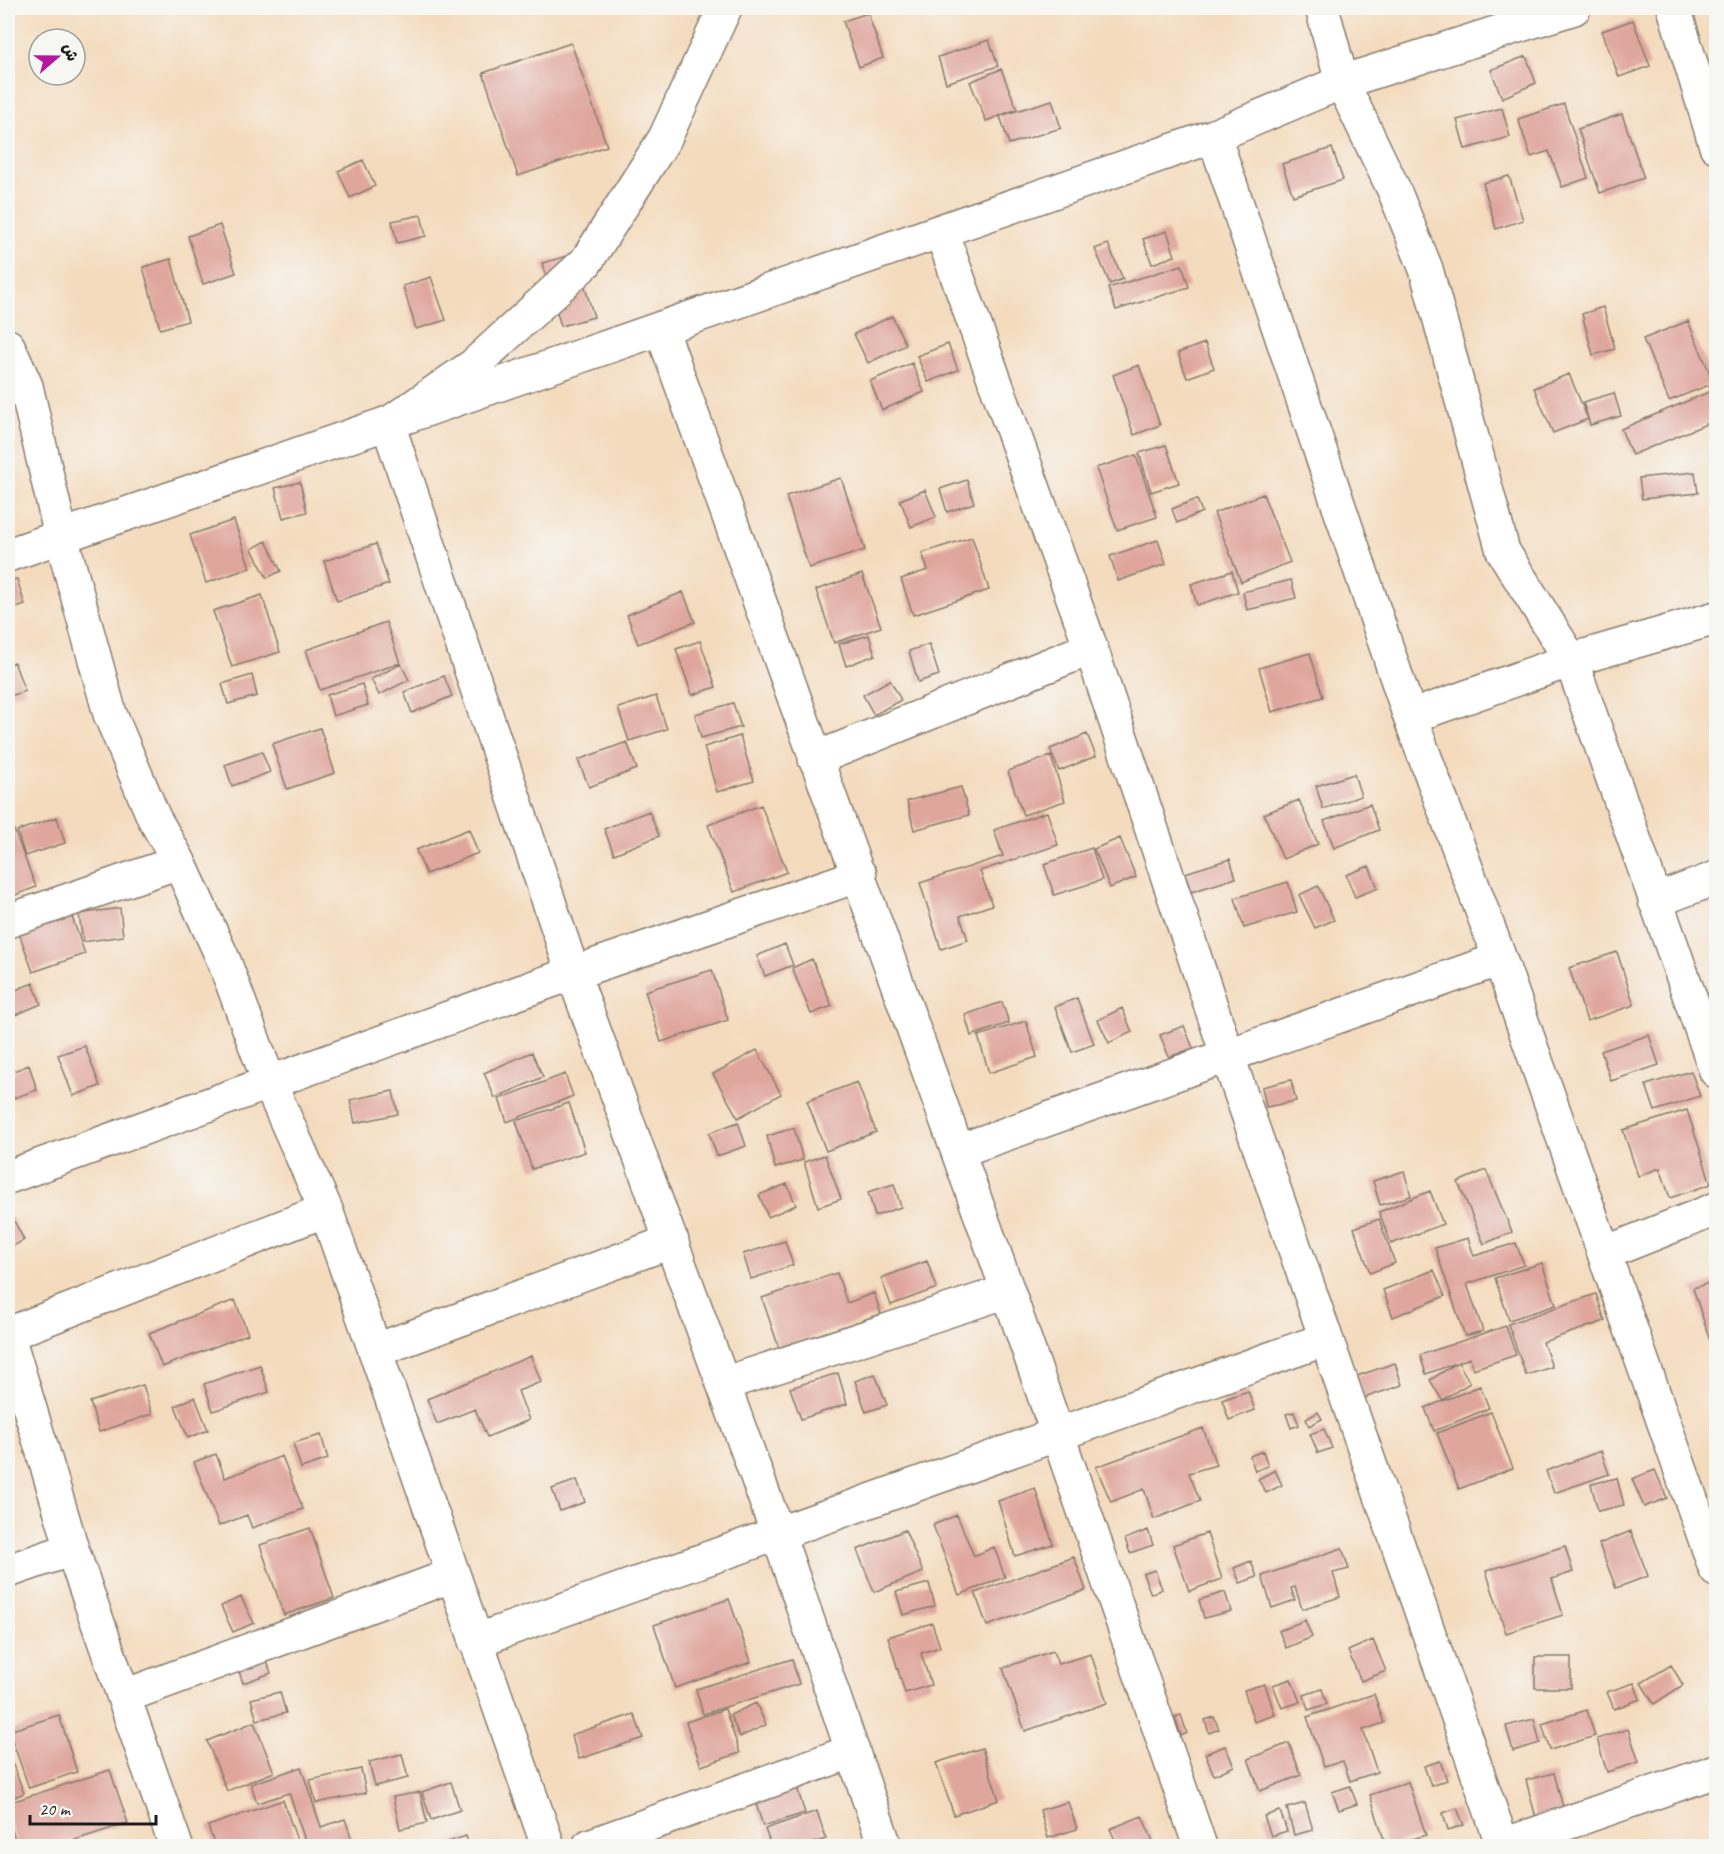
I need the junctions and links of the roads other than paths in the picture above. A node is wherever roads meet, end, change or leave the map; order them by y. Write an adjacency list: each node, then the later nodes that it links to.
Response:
1 (725, 8): 11 (street)
2 (1322, 8): 5 (street)
3 (1574, 8): 5 (street)
4 (1674, 8): 7 (street)
5 (1342, 82): 6 (street); 16 (street)
6 (1214, 136): 8 (street); 17 (street)
7 (1716, 146)
8 (941, 231): 9 (street); 15 (street)
9 (661, 328): 11 (street); 18 (street)
10 (8, 346): 12 (street)
11 (388, 424): 12 (street); 25 (street)
12 (62, 536): 13 (street); 19 (street)
13 (8, 555)
14 (1716, 618): 16 (street)
15 (1091, 648): 18 (street); 26 (street)
16 (1571, 660): 17 (street); 22 (street)
17 (1410, 717): 24 (street)
18 (815, 759): 20 (street)
19 (179, 862): 23 (street); 28 (street)
20 (860, 875): 25 (street); 29 (street)
21 (1716, 878): 22 (street)
22 (1655, 901): 27 (street)
23 (8, 921)
24 (1500, 959): 26 (street); 34 (street)
25 (573, 973): 28 (street); 33 (street)
26 (1228, 1057): 29 (street); 37 (street)
27 (1716, 1071)
28 (269, 1082): 30 (street); 32 (street)
29 (958, 1151): 35 (street)
30 (8, 1177)
31 (1716, 1209): 34 (street)
32 (326, 1210): 36 (street); 38 (street)
33 (672, 1241): 38 (street); 39 (street)
34 (1605, 1253): 43 (street)
35 (1008, 1291): 39 (street); 40 (street)
36 (8, 1335): 42 (street)
37 (1326, 1339): 40 (street); 55 (street)
38 (377, 1350): 45 (street)
39 (723, 1384): 41 (street)
40 (1057, 1436): 41 (street); 54 (street)
41 (778, 1534): 46 (street); 48 (street)
42 (72, 1549): 44 (street); 47 (street)
43 (1716, 1570)
44 (8, 1571)
45 (453, 1575): 46 (street); 47 (street)
46 (475, 1641): 51 (street)
47 (125, 1696): 50 (street)
48 (853, 1751): 52 (street); 53 (street)
49 (1716, 1771): 55 (street)
50 (176, 1846)
51 (548, 1846)
52 (589, 1846)
53 (885, 1846)
54 (1200, 1846)
55 (1502, 1846)

